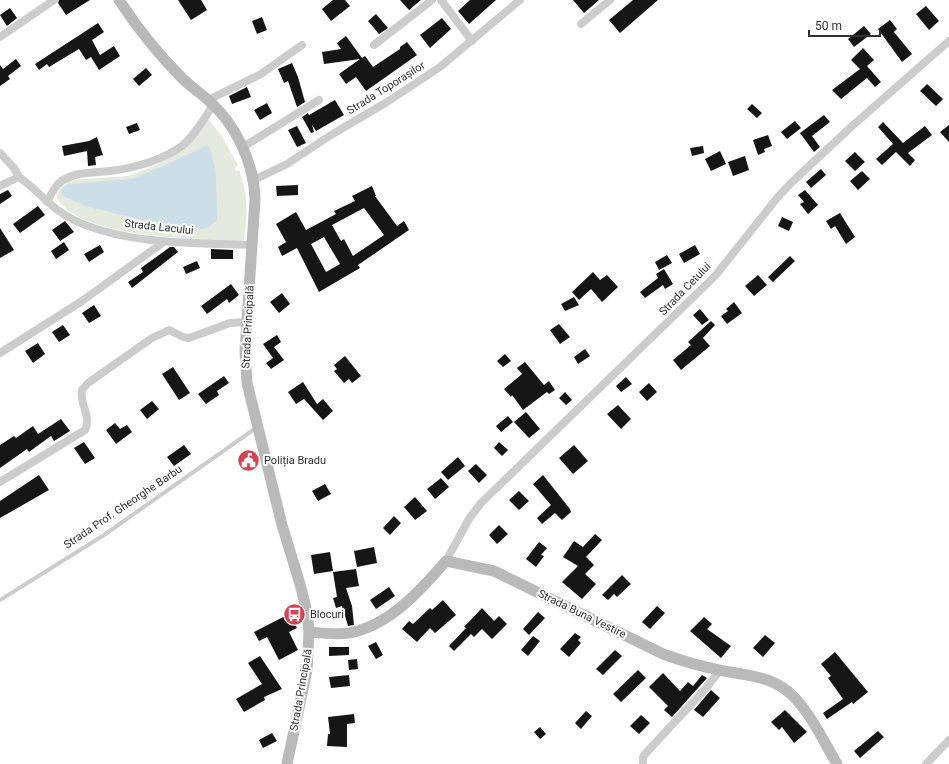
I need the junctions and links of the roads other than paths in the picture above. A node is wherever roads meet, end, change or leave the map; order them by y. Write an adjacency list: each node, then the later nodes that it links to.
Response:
1 (54, 0): 8 (street)
2 (119, 0): 14 (main road, Strada Principală)
3 (432, 0): 12 (street)
4 (441, 0): 9 (street)
5 (520, 0): 9 (street, Strada Toporașilor)
6 (610, 0): 7 (street)
7 (581, 24)
8 (0, 37)
9 (472, 41): 18 (street, Strada Toporașilor)
10 (949, 41): 27 (street, Strada Cetului)
11 (302, 45): 14 (street)
12 (374, 45)
13 (319, 100): 15 (street)
14 (211, 102): 15 (main road, Strada Principală); 20 (street)
15 (243, 147): 18 (main road, Strada Principală)
16 (0, 153): 17 (street, Strada Lacului)
17 (19, 177): 19 (street); 20 (street, Strada Lacului)
18 (254, 180): 22 (main road, Strada Principală)
19 (0, 186)
20 (47, 202): 21 (street, Strada Lacului)
21 (165, 241): 22 (street, Strada Lacului); 24 (street)
22 (253, 245): 23 (main road, Strada Principală)
23 (247, 322): 25 (main road, Strada Principală); 26 (street)
24 (0, 354)
25 (257, 428): 28 (lane, Strada Prof. Gheorghe Barbu); 29 (main road, Strada Principală)
26 (0, 482)
27 (446, 561): 29 (main road); 30 (main road, Strada Buna Vestire)
28 (0, 600)
29 (309, 632): 32 (main road, Strada Principală)
30 (720, 670): 33 (street); 34 (main road, Strada Buna Vestire)
31 (949, 740): 35 (street)
32 (287, 764)
33 (643, 764)
34 (837, 764)
35 (926, 764)

